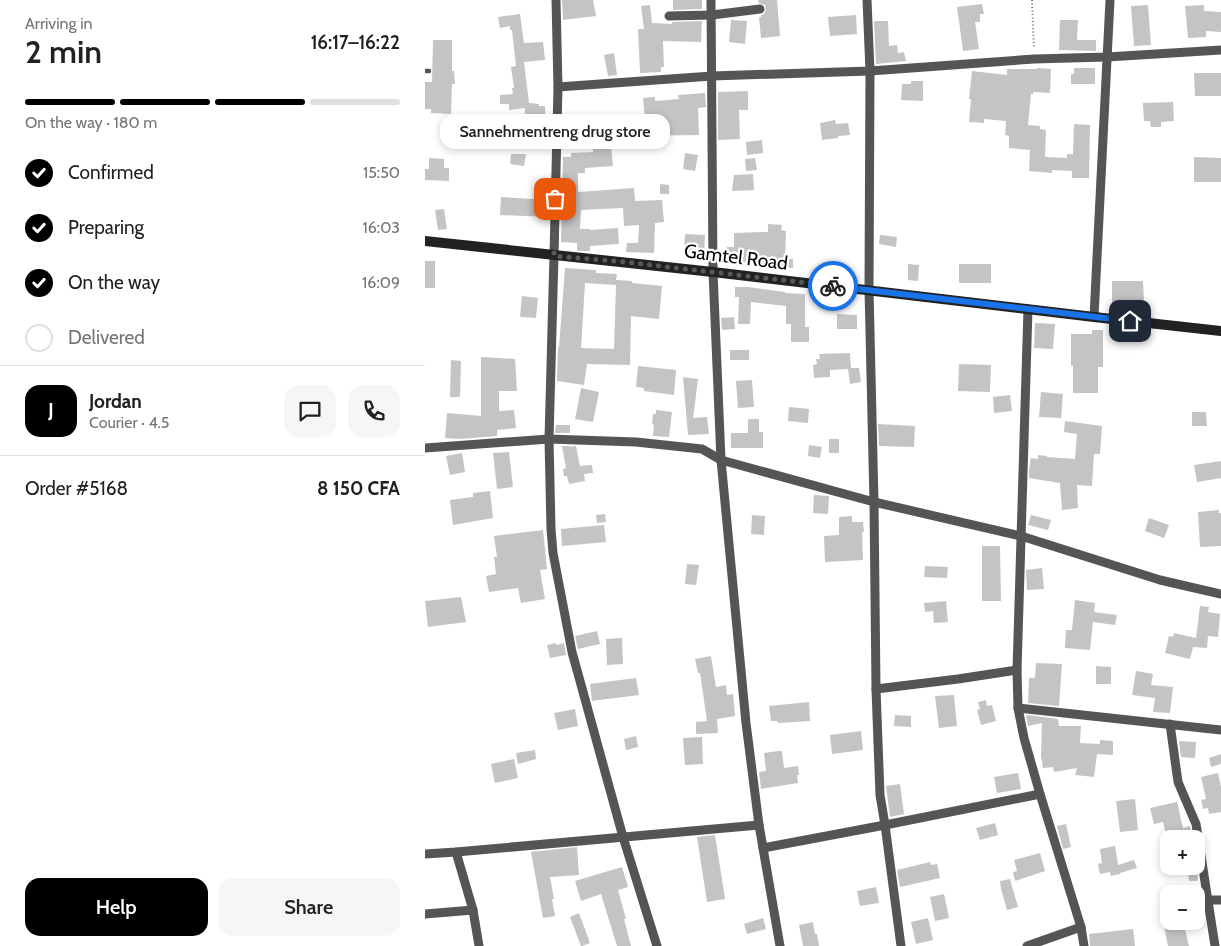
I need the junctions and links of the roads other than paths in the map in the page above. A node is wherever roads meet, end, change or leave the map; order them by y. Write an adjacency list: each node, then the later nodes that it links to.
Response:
1 (556, 0): 12 (street)
2 (711, 0): 6 (street)
3 (867, 0): 10 (street)
4 (1110, 0): 9 (street)
5 (760, 8): 6 (street)
6 (712, 15): 7 (street); 11 (street)
7 (669, 16)
8 (1221, 50): 9 (street)
9 (1107, 57): 10 (street); 18 (street)
10 (870, 70): 11 (street); 16 (street)
11 (712, 76): 12 (street); 15 (street)
12 (558, 87): 14 (street)
13 (425, 241): 14 (street, Gamtel Road)
14 (554, 256): 15 (street, Gamtel Road); 20 (street)
15 (713, 272): 16 (street, Gamtel Road); 22 (street)
16 (869, 290): 17 (street, Gamtel Road); 23 (street)
17 (1028, 309): 18 (street, Gamtel Road); 24 (street)
18 (1094, 317): 19 (street, Gamtel Road)
19 (1221, 331)
20 (549, 438): 21 (street); 22 (street); 34 (street)
21 (425, 448)
22 (721, 460): 23 (street); 32 (street)
23 (874, 502): 24 (street); 27 (street)
24 (1021, 536): 25 (street); 26 (street)
25 (1221, 594)
26 (1017, 670): 27 (street); 28 (street)
27 (876, 689): 33 (street)
28 (1018, 708): 29 (street); 31 (street)
29 (1170, 724): 30 (street); 38 (street)
30 (1221, 730)
31 (1040, 794): 33 (street); 42 (street)
32 (759, 825): 34 (street); 35 (street)
33 (885, 825): 35 (street); 46 (street)
34 (623, 837): 36 (street); 44 (street)
35 (763, 848): 45 (street)
36 (456, 852): 37 (street); 40 (street)
37 (425, 854)
38 (1208, 900): 39 (street); 49 (street)
39 (1221, 900)
40 (473, 910): 41 (street); 43 (street)
41 (425, 914)
42 (1081, 927): 47 (street); 48 (street)
43 (479, 946)
44 (657, 946)
45 (779, 946)
46 (901, 946)
47 (1027, 946)
48 (1084, 946)
49 (1215, 946)

